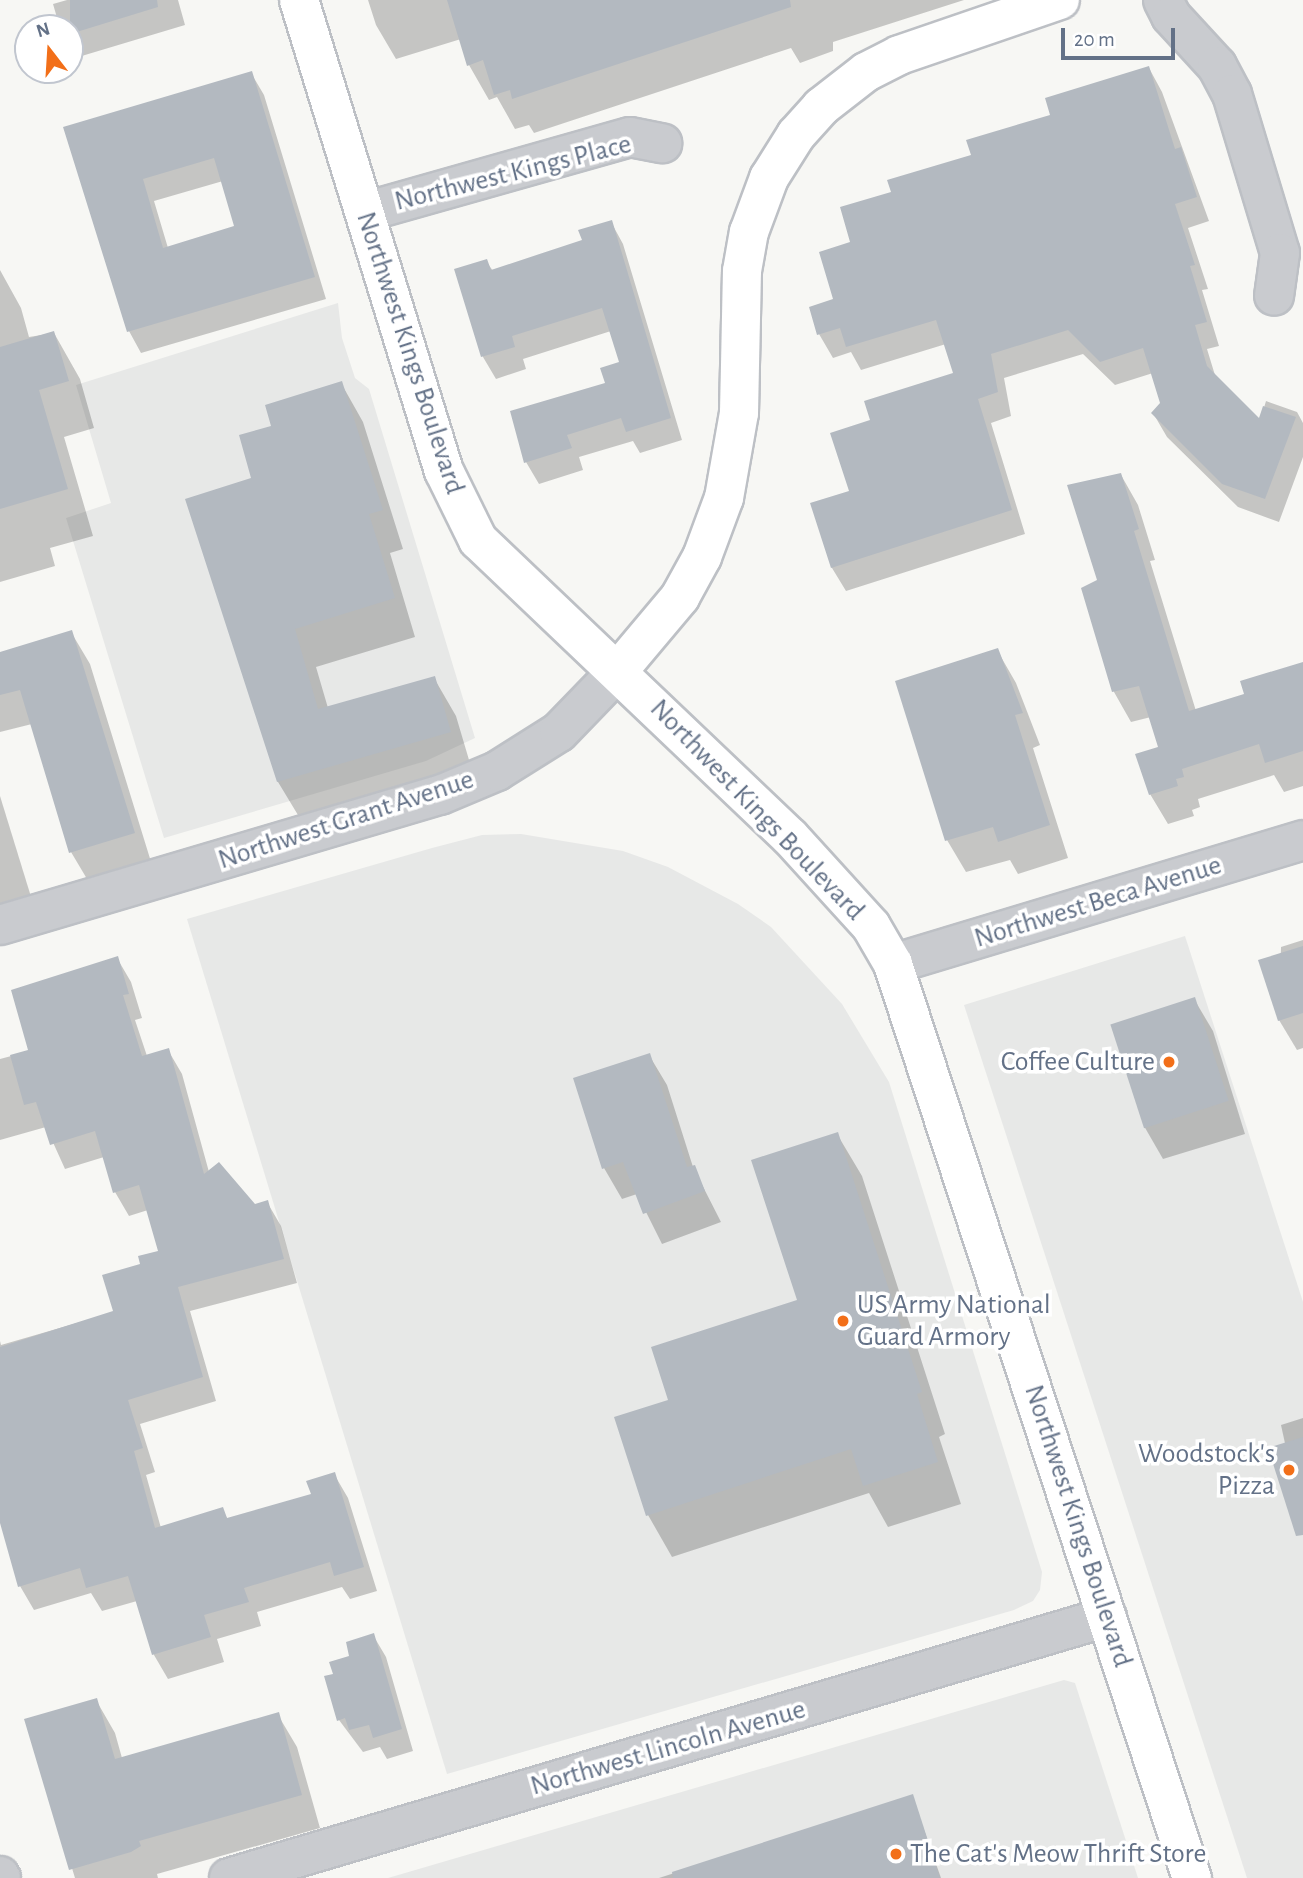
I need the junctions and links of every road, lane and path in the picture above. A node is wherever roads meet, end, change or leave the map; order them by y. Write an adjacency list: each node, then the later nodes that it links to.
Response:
1 (299, 0): 5 (main road, Northwest Kings Boulevard)
2 (1060, 0): 7 (main road, Northwest Grant Avenue)
3 (1163, 0): 6 (street)
4 (662, 143): 5 (street, Northwest Kings Place)
5 (365, 212): 7 (main road, Northwest Kings Boulevard)
6 (1274, 296)
7 (618, 671): 9 (street, Northwest Grant Avenue); 10 (main road, Northwest Kings Boulevard)
8 (1303, 840): 10 (street, Northwest Beca Avenue)
9 (0, 925)
10 (893, 964): 11 (main road, Northwest Kings Boulevard)
11 (1107, 1617): 12 (street, Northwest Lincoln Avenue); 13 (main road, Northwest Kings Boulevard)
12 (229, 1878)
13 (1192, 1878)

